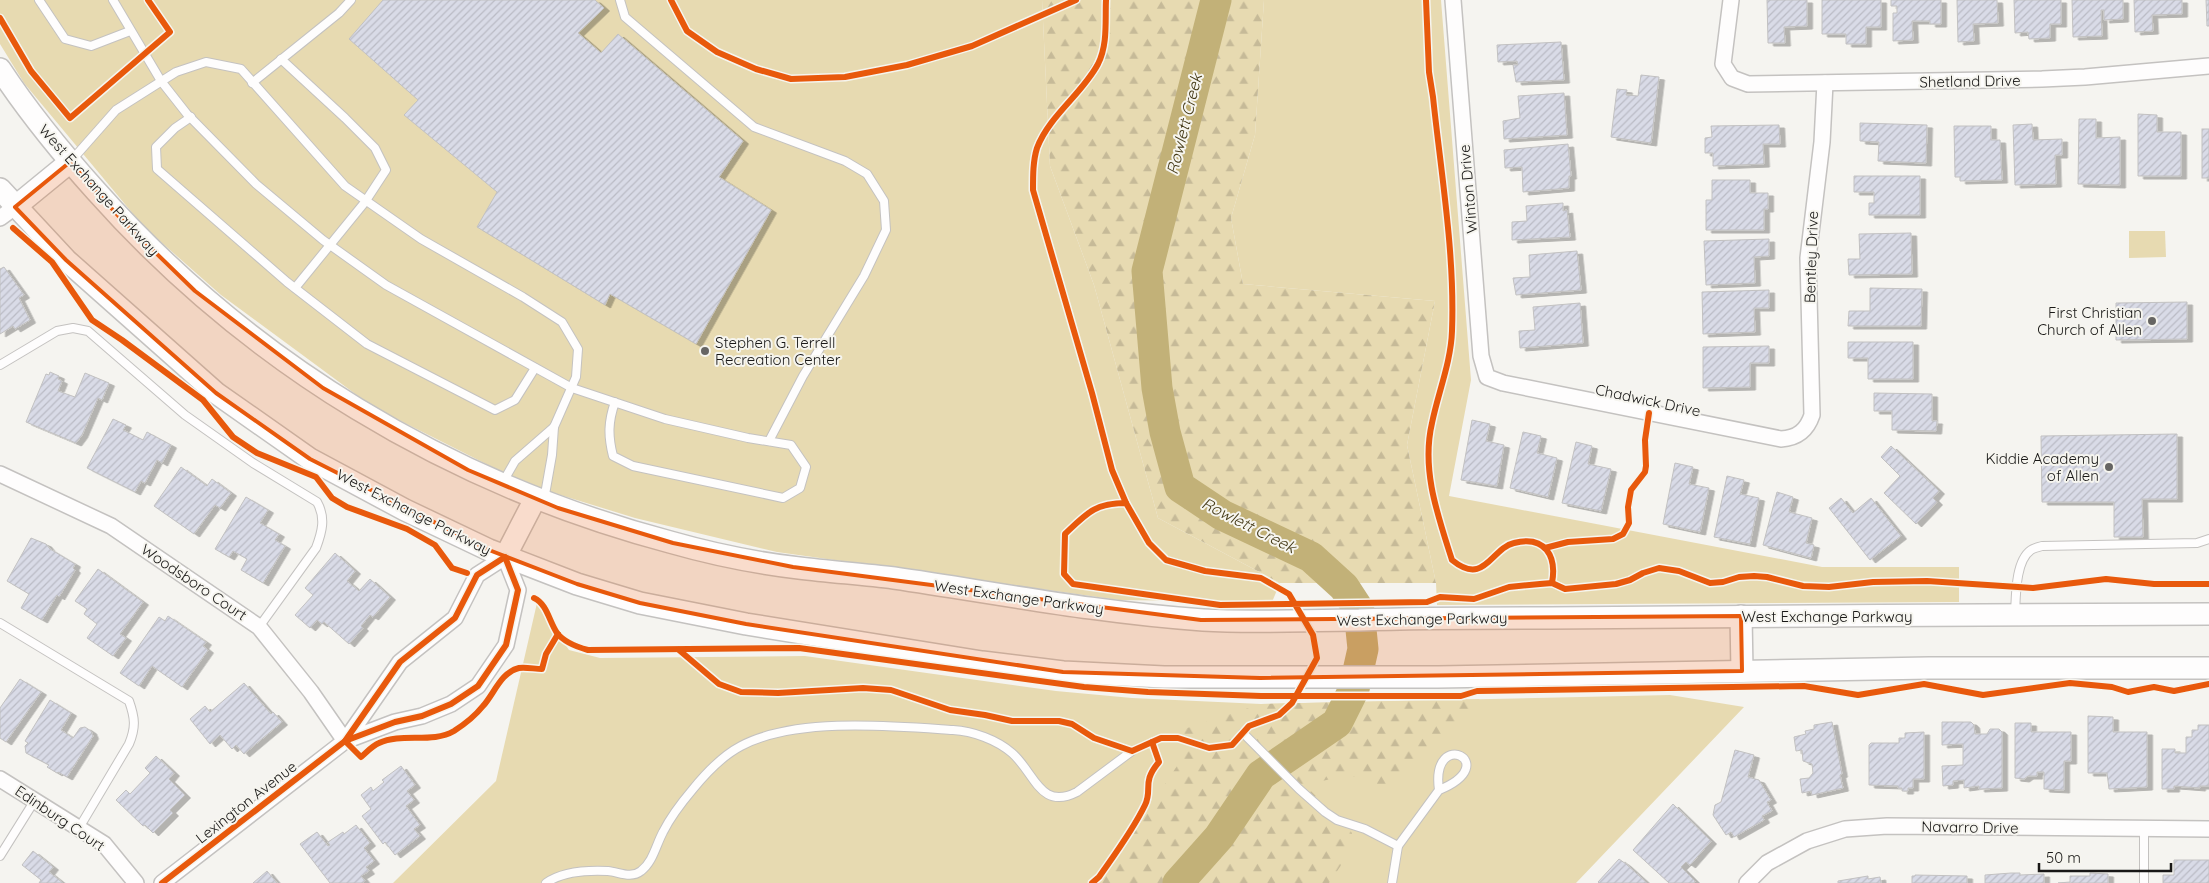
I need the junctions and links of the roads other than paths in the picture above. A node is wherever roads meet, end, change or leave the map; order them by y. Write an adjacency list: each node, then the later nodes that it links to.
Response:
1 (39, 0): 7 (lane)
2 (112, 0): 7 (lane)
3 (351, 0): 8 (lane)
4 (620, 0): 28 (lane)
5 (1453, 0): 23 (street, Winton Drive)
6 (1731, 0): 13 (street, Shetland Drive)
7 (130, 32): 11 (lane)
8 (281, 58): 12 (lane); 17 (lane)
9 (2209, 66): 13 (street, Shetland Drive)
10 (0, 69): 15 (main road, West Exchange Parkway)
11 (161, 82): 12 (lane); 14 (lane); 15 (lane)
12 (252, 83): 17 (lane)
13 (1825, 83): 27 (street, Bentley Drive)
14 (191, 117): 19 (lane); 20 (lane)
15 (70, 162): 18 (main road); 30 (main road, West Exchange Parkway)
16 (0, 189): 18 (main road, West Exchange Parkway)
17 (366, 202): 19 (lane); 24 (lane)
18 (8, 212): 33 (main road, West Exchange Parkway)
19 (330, 245): 20 (lane); 22 (lane)
20 (295, 288): 22 (lane)
21 (0, 365): 38 (lane)
22 (535, 368): 24 (lane)
23 (1487, 377): 27 (street, Chadwick Drive)
24 (572, 388): 25 (lane); 26 (lane)
25 (615, 402): 28 (lane); 28 (lane)
26 (554, 428): 30 (lane); 31 (lane)
27 (1804, 430)
28 (769, 441)
29 (0, 474): 38 (street, Woodsboro Court)
30 (502, 485): 31 (main road, West Exchange Parkway)
31 (539, 500): 33 (main road); 36 (main road, West Exchange Parkway)
32 (2209, 538): 35 (lane)
33 (505, 557): 40 (main road, West Exchange Parkway); 42 (street, Lexington Avenue); 42 (street, Lexington Avenue)
34 (2209, 614): 35 (main road, West Exchange Parkway)
35 (2015, 615): 36 (main road, West Exchange Parkway)
36 (1741, 616): 40 (main road)
37 (0, 623): 47 (lane)
38 (260, 627): 42 (street, Woodsboro Court)
39 (2209, 668): 40 (main road, West Exchange Parkway)
40 (1742, 671)
41 (1243, 732): 50 (lane)
42 (346, 741): 54 (street, Lexington Avenue)
43 (1132, 751): 52 (lane)
44 (0, 779): 46 (street, Edinburg Court)
45 (1439, 790): 45 (lane); 50 (lane)
46 (35, 800): 47 (street, Edinburg Court); 51 (lane)
47 (79, 828): 53 (street, Edinburg Court)
48 (2209, 829): 49 (street, Navarro Drive)
49 (2144, 830): 57 (street, Navarro Drive); 58 (lane)
50 (1398, 846): 56 (lane)
51 (0, 856)
52 (631, 879): 55 (lane)
53 (136, 883)
54 (162, 883)
55 (546, 883)
56 (1392, 883)
57 (1747, 883)
58 (2144, 883)

